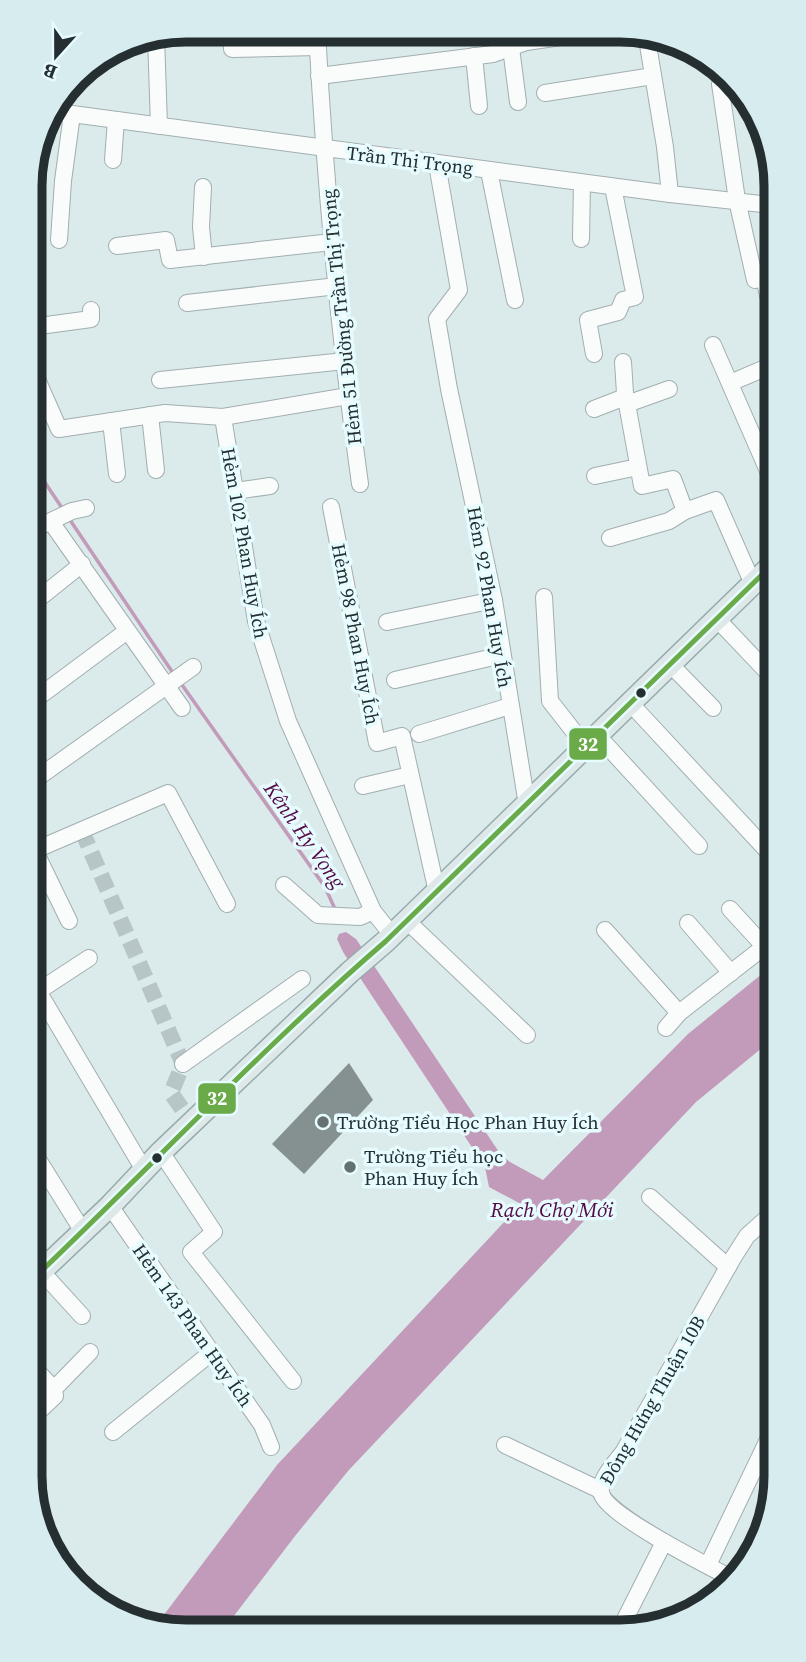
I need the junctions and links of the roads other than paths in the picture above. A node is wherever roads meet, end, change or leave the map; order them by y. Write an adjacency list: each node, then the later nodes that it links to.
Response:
1 (232, 42): 2 (street)
2 (292, 42)
3 (317, 42): 9 (street, Hẻm 51 Đường Trần Thị Trọng)
4 (526, 42): 7 (street)
5 (156, 45): 18 (street)
6 (648, 45): 10 (street)
7 (510, 48): 8 (street); 13 (street)
8 (474, 56): 9 (street); 14 (street)
9 (319, 76): 19 (street, Hẻm 51 Đường Trần Thị Trọng)
10 (653, 76): 12 (street); 26 (street)
11 (720, 84): 27 (street)
12 (545, 93)
13 (518, 102)
14 (479, 106)
15 (62, 113): 16 (street, Trần Thị Trọng)
16 (72, 114): 17 (street, Trần Thị Trọng); 30 (street)
17 (116, 120): 18 (street, Trần Thị Trọng); 20 (street)
18 (159, 126): 19 (street, Trần Thị Trọng)
19 (323, 149): 21 (street, Trần Thị Trọng); 31 (street, Hẻm 51 Đường Trần Thị Trọng)
20 (113, 160)
21 (437, 164): 22 (street, Trần Thị Trọng); 72 (street, Hẻm 92 Phan Huy Ích)
22 (489, 171): 23 (street, Trần Thị Trọng); 36 (street)
23 (582, 183): 25 (street, Trần Thị Trọng); 29 (street)
24 (203, 187): 33 (street)
25 (613, 187): 26 (street, Trần Thị Trọng); 41 (street)
26 (670, 194): 27 (street, Trần Thị Trọng)
27 (737, 200): 28 (street, Trần Thị Trọng); 34 (street)
28 (764, 204)
29 (581, 239)
30 (59, 240)
31 (332, 242): 33 (street); 35 (street, Hẻm 51 Đường Trần Thị Trọng)
32 (117, 246): 33 (street)
33 (204, 257)
34 (764, 278)
35 (337, 286): 37 (street); 42 (street, Hẻm 51 Đường Trần Thị Trọng)
36 (515, 300)
37 (187, 303)
38 (91, 310): 39 (street)
39 (42, 326)
40 (713, 345): 46 (street)
41 (594, 354)
42 (345, 361): 45 (street); 49 (street, Hẻm 51 Đường Trần Thị Trọng)
43 (623, 362): 50 (street)
44 (764, 368): 46 (street)
45 (160, 380)
46 (730, 383): 55 (street)
47 (669, 389): 50 (street)
48 (42, 391): 54 (street)
49 (348, 396): 53 (street); 60 (street, Hẻm 51 Đường Trần Thị Trọng)
50 (626, 401): 51 (street); 56 (street)
51 (594, 409)
52 (150, 415): 53 (street); 54 (street); 57 (street)
53 (223, 417): 62 (street, Hẻm 102 Phan Huy Ích)
54 (111, 421): 58 (street)
55 (764, 443)
56 (638, 467): 59 (street); 64 (street)
57 (156, 470)
58 (117, 474)
59 (595, 476)
60 (360, 484)
61 (270, 486): 62 (street)
62 (235, 491): 101 (street, Hẻm 102 Phan Huy Ích)
63 (331, 507): 90 (street, Hẻm 98 Phan Huy Ích)
64 (685, 511): 66 (street); 69 (street)
65 (42, 525): 67 (street)
66 (610, 538)
67 (82, 564): 70 (street); 75 (street)
68 (764, 573): 69 (main road)
69 (753, 584): 73 (main road)
70 (42, 596)
71 (544, 597): 88 (street)
72 (495, 600): 74 (street); 76 (street, Hẻm 92 Phan Huy Ích)
73 (717, 619): 77 (main road); 79 (street)
74 (387, 622)
75 (127, 631): 81 (street); 82 (street)
76 (502, 656): 80 (street); 84 (street, Hẻm 92 Phan Huy Ích)
77 (671, 665): 83 (main road); 86 (street)
78 (193, 667): 81 (street)
79 (764, 669)
80 (395, 680)
81 (167, 685): 85 (street); 89 (street)
82 (42, 694)
83 (631, 704): 88 (main road); 95 (street)
84 (510, 706): 87 (street); 92 (street, Hẻm 92 Phan Huy Ích)
85 (182, 708)
86 (713, 708)
87 (419, 734)
88 (592, 741): 92 (main road); 94 (street)
89 (42, 774)
90 (410, 775): 91 (street); 98 (street, Hẻm 98 Phan Huy Ích)
91 (363, 786)
92 (527, 805): 98 (main road)
93 (42, 846): 99 (street)
94 (699, 846)
95 (764, 847)
96 (42, 865): 102 (street)
97 (284, 884): 101 (street)
98 (437, 892): 105 (main road)
99 (227, 904)
100 (730, 909): 106 (street)
101 (373, 911): 105 (street, Hẻm 102 Phan Huy Ích)
102 (69, 921)
103 (688, 923): 109 (street)
104 (605, 930): 113 (street)
105 (395, 932): 115 (street, Hẻm 102 Phan Huy Ích); 117 (main road)
106 (764, 938)
107 (764, 946): 109 (street)
108 (89, 958): 111 (street)
109 (731, 973): 113 (street)
110 (302, 979): 116 (street)
111 (42, 989)
112 (42, 1003): 119 (street)
113 (679, 1013): 114 (street)
114 (666, 1028)
115 (527, 1035)
116 (183, 1064)
117 (161, 1152): 119 (main road); 131 (street)
118 (42, 1166): 123 (street)
119 (144, 1170): 121 (main road)
120 (649, 1197): 124 (street)
121 (110, 1206): 123 (main road); 129 (street, Hẻm 143 Phan Huy Ích)
122 (764, 1220): 124 (street, Đông Hưng Thuận 10B)
123 (82, 1230): 125 (main road)
124 (727, 1267): 138 (street, Đông Hưng Thuận 10B)
125 (42, 1271)
126 (42, 1273): 127 (street)
127 (82, 1315)
128 (90, 1352): 132 (street)
129 (212, 1352): 134 (street); 136 (street, Hẻm 143 Phan Huy Ích)
130 (42, 1376): 132 (street)
131 (293, 1381)
132 (54, 1389): 133 (street)
133 (42, 1408)
134 (113, 1432)
135 (505, 1445): 138 (street)
136 (271, 1447)
137 (764, 1448): 140 (street)
138 (600, 1490): 139 (street, Đông Hưng Thuận 10B)
139 (664, 1542): 140 (street, Đông Hưng Thuận 10B); 142 (street)
140 (708, 1565): 141 (street, Đông Hưng Thuận 10B)
141 (725, 1574)
142 (625, 1620)

